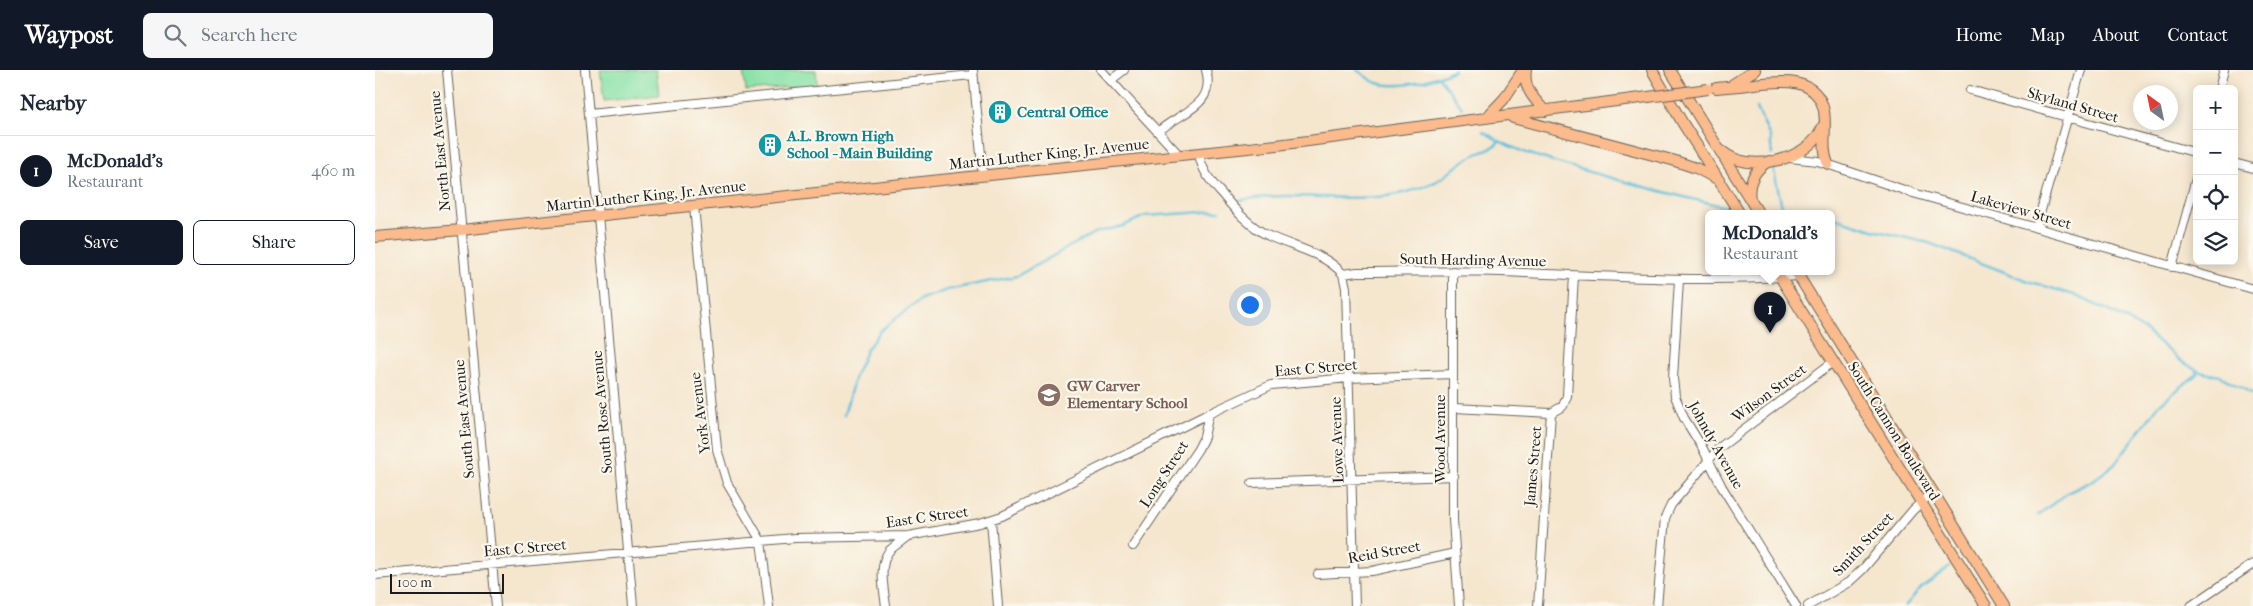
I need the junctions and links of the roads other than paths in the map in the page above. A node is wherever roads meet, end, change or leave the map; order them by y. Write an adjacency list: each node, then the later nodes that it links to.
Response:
1 (447, 70): 42 (street, North East Avenue)
2 (585, 70): 18 (street, South Rose Avenue)
3 (1101, 70): 13 (street)
4 (1124, 70): 13 (street)
5 (1206, 70): 23 (street)
6 (1525, 70): 17 (main road); 21 (main road)
7 (1652, 70): 34 (main road)
8 (1670, 70): 24 (main road)
9 (1755, 70): 15 (main road)
10 (2081, 70): 22 (street)
11 (2224, 70): 14 (street)
12 (972, 73): 18 (street); 33 (street)
13 (1111, 80): 23 (street)
14 (2220, 85)
15 (1712, 89): 17 (main road, bridge); 20 (main road)
16 (1970, 90): 22 (street, Skyland Street)
17 (1545, 111): 19 (main road)
18 (589, 114): 40 (street, South Rose Avenue)
19 (1502, 116): 21 (main road, Martin Luther King, Jr. Avenue); 34 (main road)
20 (1824, 116): 28 (main road); 30 (main road)
21 (1486, 118): 26 (main road, Martin Luther King, Jr. Avenue)
22 (2067, 118): 25 (street, Skyland Street); 41 (street)
23 (1159, 131): 27 (street)
24 (1714, 142): 29 (main road); 36 (main road)
25 (2193, 152)
26 (1199, 154): 27 (main road, Martin Luther King, Jr. Avenue); 46 (street)
27 (1180, 156): 33 (main road, Martin Luther King, Jr. Avenue)
28 (1783, 159): 29 (main road); 30 (street, Lakeview Street)
29 (1771, 161): 36 (main road)
30 (1828, 164): 41 (street, Lakeview Street)
31 (2238, 164): 32 (street)
32 (2253, 168)
33 (983, 176): 37 (main road, Martin Luther King, Jr. Avenue)
34 (1719, 180): 38 (main road)
35 (2193, 190): 44 (street)
36 (1751, 200): 39 (main road)
37 (694, 206): 40 (main road, Martin Luther King, Jr. Avenue); 67 (street, York Avenue)
38 (1738, 210)
39 (1757, 210)
40 (598, 216): 42 (main road, Martin Luther King, Jr. Avenue); 69 (street, South Rose Avenue)
41 (2036, 228): 44 (street, Lakeview Street)
42 (461, 230): 43 (main road, Martin Luther King, Jr. Avenue); 71 (street, South East Avenue)
43 (375, 236)
44 (2172, 266): 52 (street, Lakeview Street)
45 (1453, 271): 46 (street, South Harding Avenue); 50 (street, South Harding Avenue); 54 (street, Wood Avenue)
46 (1343, 274): 55 (street, Lowe Avenue)
47 (1762, 275): 51 (street, South Harding Avenue)
48 (1779, 275): 53 (main road, South Cannon Boulevard)
49 (1798, 275): 63 (main road, South Cannon Boulevard)
50 (1574, 276): 51 (street, South Harding Avenue); 58 (street, James Street)
51 (1679, 280): 59 (street, Johndy Avenue)
52 (2253, 289)
53 (1833, 362): 59 (street, Wilson Street); 64 (main road, South Cannon Boulevard)
54 (1453, 374): 55 (street, East C Street); 56 (street, Wood Avenue)
55 (1349, 378): 57 (street, East C Street); 61 (street, Lowe Avenue)
56 (1454, 408): 58 (street); 60 (street, Wood Avenue)
57 (1209, 413): 65 (street, East C Street); 68 (street, Long Street)
58 (1551, 413): 83 (street, James Street)
59 (1708, 460): 84 (street, Wilson Street); 85 (street, Johndy Avenue)
60 (1454, 476): 61 (street); 70 (street, Wood Avenue)
61 (1352, 480): 62 (street); 73 (street, Lowe Avenue)
62 (1252, 483)
63 (1933, 492): 64 (street, Smith Street); 88 (main road, South Cannon Boulevard)
64 (1921, 503): 86 (street, Smith Street); 87 (main road, South Cannon Boulevard)
65 (991, 520): 66 (street, East C Street); 80 (street)
66 (908, 536): 67 (street, East C Street); 79 (street)
67 (761, 541): 69 (street, East C Street); 78 (street, York Avenue)
68 (1133, 546)
69 (628, 552): 71 (street, East C Street); 77 (street, South Rose Avenue)
70 (1455, 552): 73 (street, Reid Street); 82 (street, Wood Avenue)
71 (492, 564): 75 (street, East C Street); 76 (street, South East Avenue)
72 (2253, 564): 89 (street)
73 (1354, 573): 74 (street, Reid Street); 81 (street, Lowe Avenue)
74 (1318, 574)
75 (375, 575)
76 (496, 606)
77 (633, 606)
78 (769, 606)
79 (885, 606)
80 (998, 606)
81 (1355, 606)
82 (1459, 606)
83 (1538, 606)
84 (1657, 606)
85 (1797, 606)
86 (1808, 606)
87 (1986, 606)
88 (2004, 606)
89 (2191, 606)

